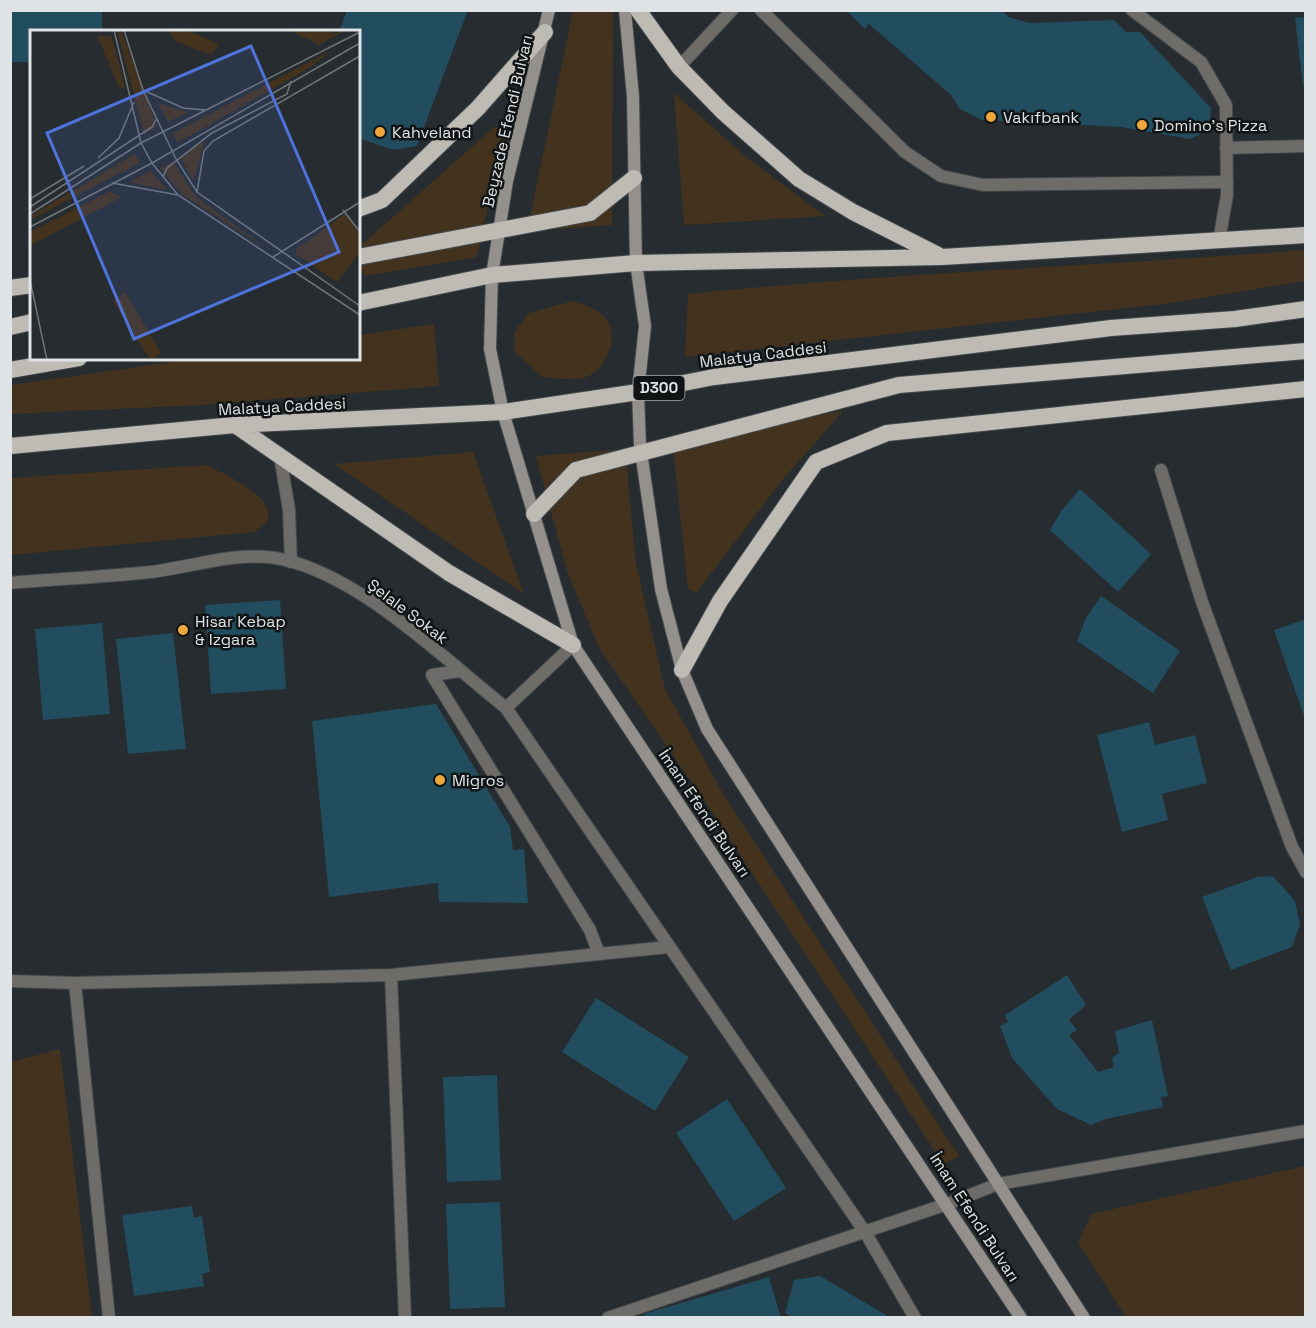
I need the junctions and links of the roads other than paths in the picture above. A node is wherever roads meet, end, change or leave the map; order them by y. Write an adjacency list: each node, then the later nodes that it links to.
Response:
1 (549, 10): 7 (main road, Beyzade Efendi Bulvarı)
2 (625, 10): 11 (main road)
3 (638, 10): 8 (highway)
4 (732, 10): 8 (street)
5 (761, 10): 12 (street)
6 (1132, 10): 10 (street)
7 (545, 32): 13 (highway); 14 (main road, Beyzade Efendi Bulvarı)
8 (679, 67): 17 (highway)
9 (1305, 146): 10 (street)
10 (1226, 148): 12 (street)
11 (634, 178): 14 (highway); 19 (main road)
12 (1227, 182): 16 (street)
13 (360, 208)
14 (499, 231): 18 (highway); 20 (main road, Beyzade Efendi Bulvarı)
15 (1305, 235): 16 (highway)
16 (1219, 241): 17 (highway)
17 (942, 257): 19 (highway)
18 (360, 258)
19 (636, 262): 20 (highway); 31 (main road)
20 (492, 275): 23 (highway); 32 (main road, İmam Efendi Bulvarı)
21 (30, 285): 22 (highway)
22 (10, 288)
23 (360, 303)
24 (1305, 309): 31 (highway, Malatya Caddesi / D300)
25 (30, 322): 26 (highway)
26 (10, 327)
27 (1305, 351): 35 (highway)
28 (68, 360): 29 (highway)
29 (10, 370)
30 (1305, 389): 42 (highway)
31 (638, 392): 32 (highway, Malatya Caddesi / D300); 35 (main road)
32 (503, 412): 33 (highway, Malatya Caddesi / D300); 38 (main road, İmam Efendi Bulvarı)
33 (235, 425): 34 (highway, Malatya Caddesi / D300); 36 (highway)
34 (10, 446)
35 (642, 453): 38 (highway); 42 (main road)
36 (280, 456): 39 (street); 41 (highway)
37 (1161, 470): 45 (street)
38 (534, 514): 41 (main road, İmam Efendi Bulvarı)
39 (291, 562): 40 (street, Şelale Sokak); 43 (street, Şelale Sokak)
40 (10, 583)
41 (573, 645): 44 (street); 53 (main road, İmam Efendi Bulvarı)
42 (682, 670): 52 (main road)
43 (460, 671): 44 (street, Şelale Sokak); 47 (street)
44 (506, 708): 46 (street, Şelale Sokak)
45 (1305, 872)
46 (668, 947): 47 (street); 54 (street, Şelale Sokak)
47 (600, 954): 48 (street)
48 (391, 975): 50 (street); 56 (street)
49 (10, 981): 50 (street)
50 (75, 983): 55 (street)
51 (1305, 1131): 52 (street)
52 (998, 1184): 53 (street); 60 (main road)
53 (947, 1204): 54 (street); 59 (main road, İmam Efendi Bulvarı)
54 (865, 1232): 57 (street); 58 (street, Şelale Sokak)
55 (109, 1317)
56 (405, 1317)
57 (608, 1317)
58 (915, 1317)
59 (1021, 1317)
60 (1084, 1317)

